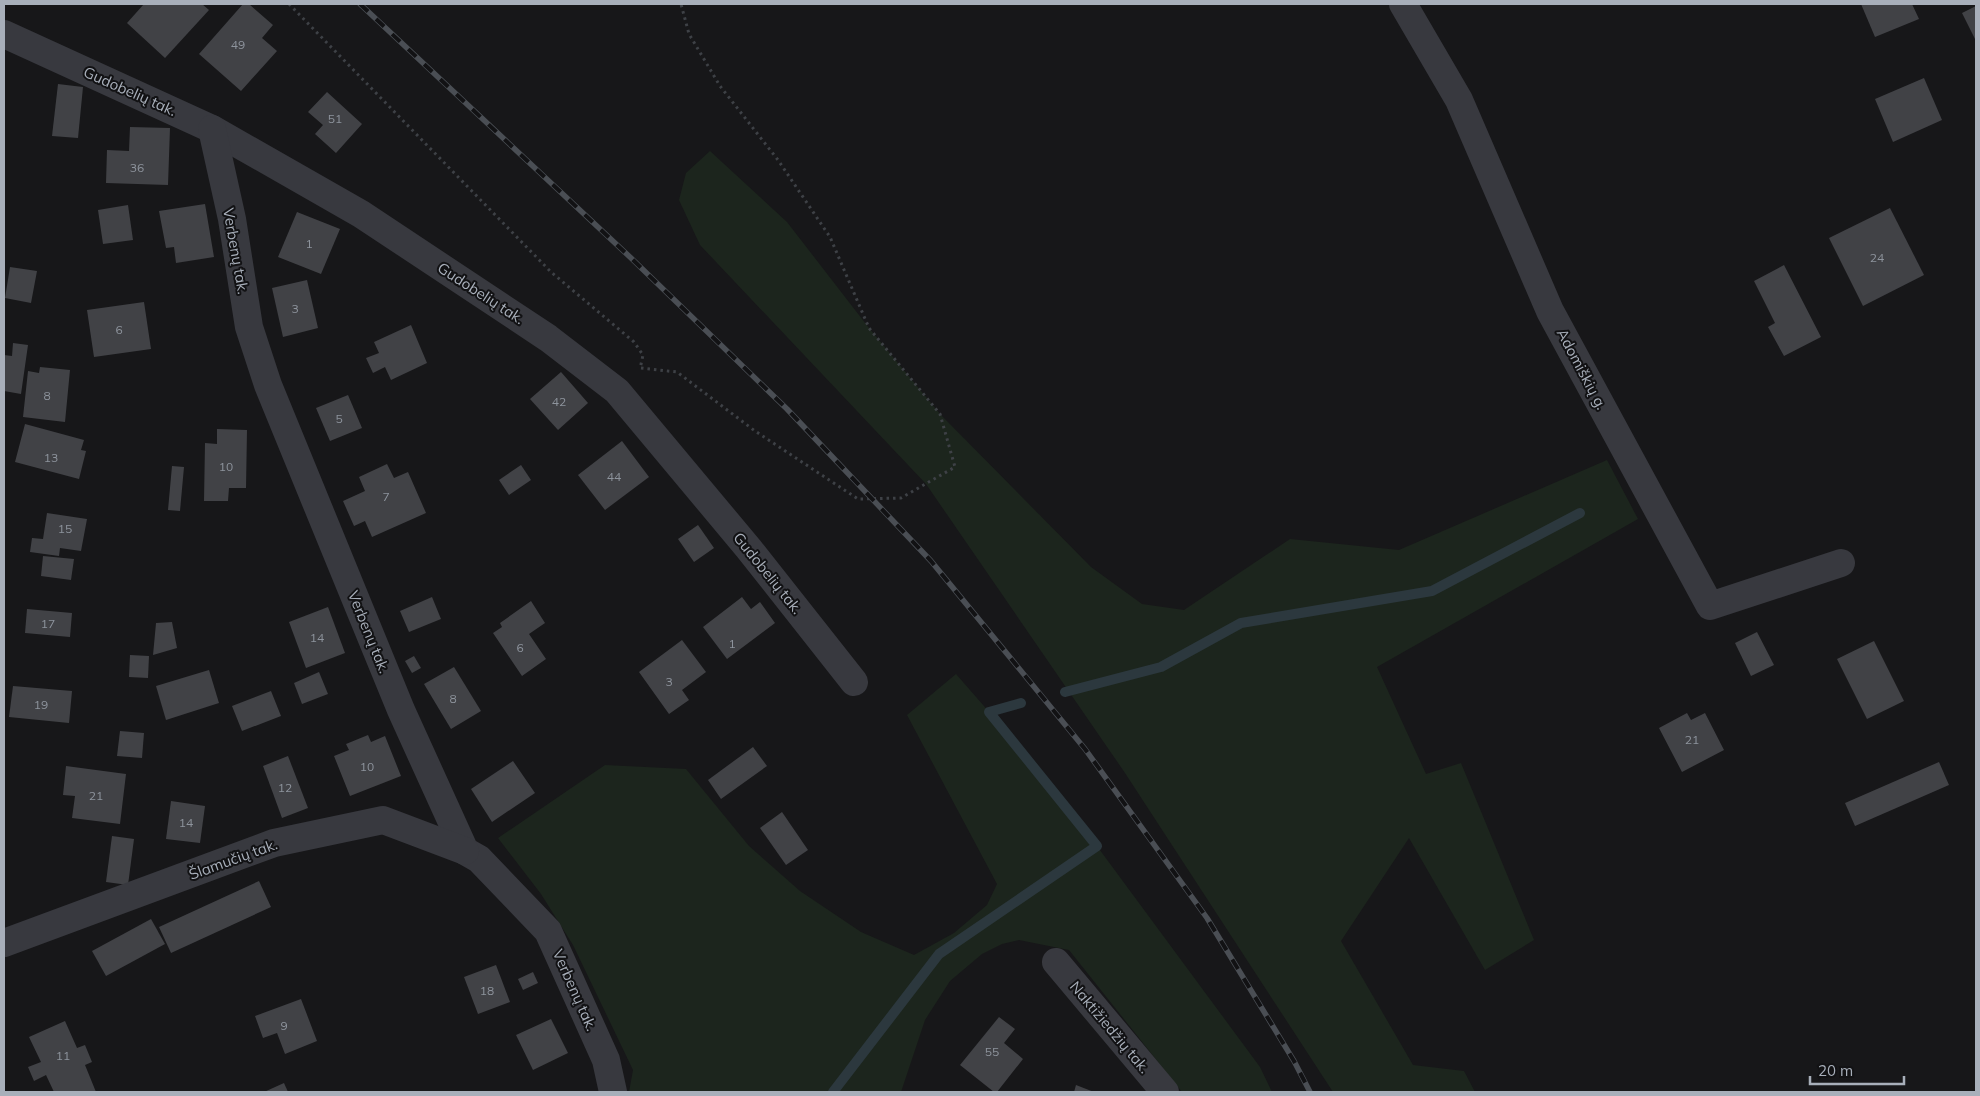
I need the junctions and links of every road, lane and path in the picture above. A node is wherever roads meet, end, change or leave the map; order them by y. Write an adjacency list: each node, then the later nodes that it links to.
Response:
1 (289, 4): 6 (path)
2 (681, 4): 6 (path)
3 (1403, 4): 8 (street, Adomiškių g.)
4 (4, 34): 5 (street, Gudobelių tak.)
5 (212, 128): 7 (street, Gudobelių tak.); 10 (street, Verbenų tak.)
6 (641, 368): 7 (path)
7 (617, 391): 9 (street, Gudobelių tak.)
8 (1841, 564)
9 (854, 682)
10 (466, 851): 11 (street, Šlamučių tak.); 13 (street, Verbenų tak.)
11 (4, 943)
12 (1056, 962): 14 (street, Naktižiedžių tak.)
13 (613, 1092)
14 (1165, 1092)

